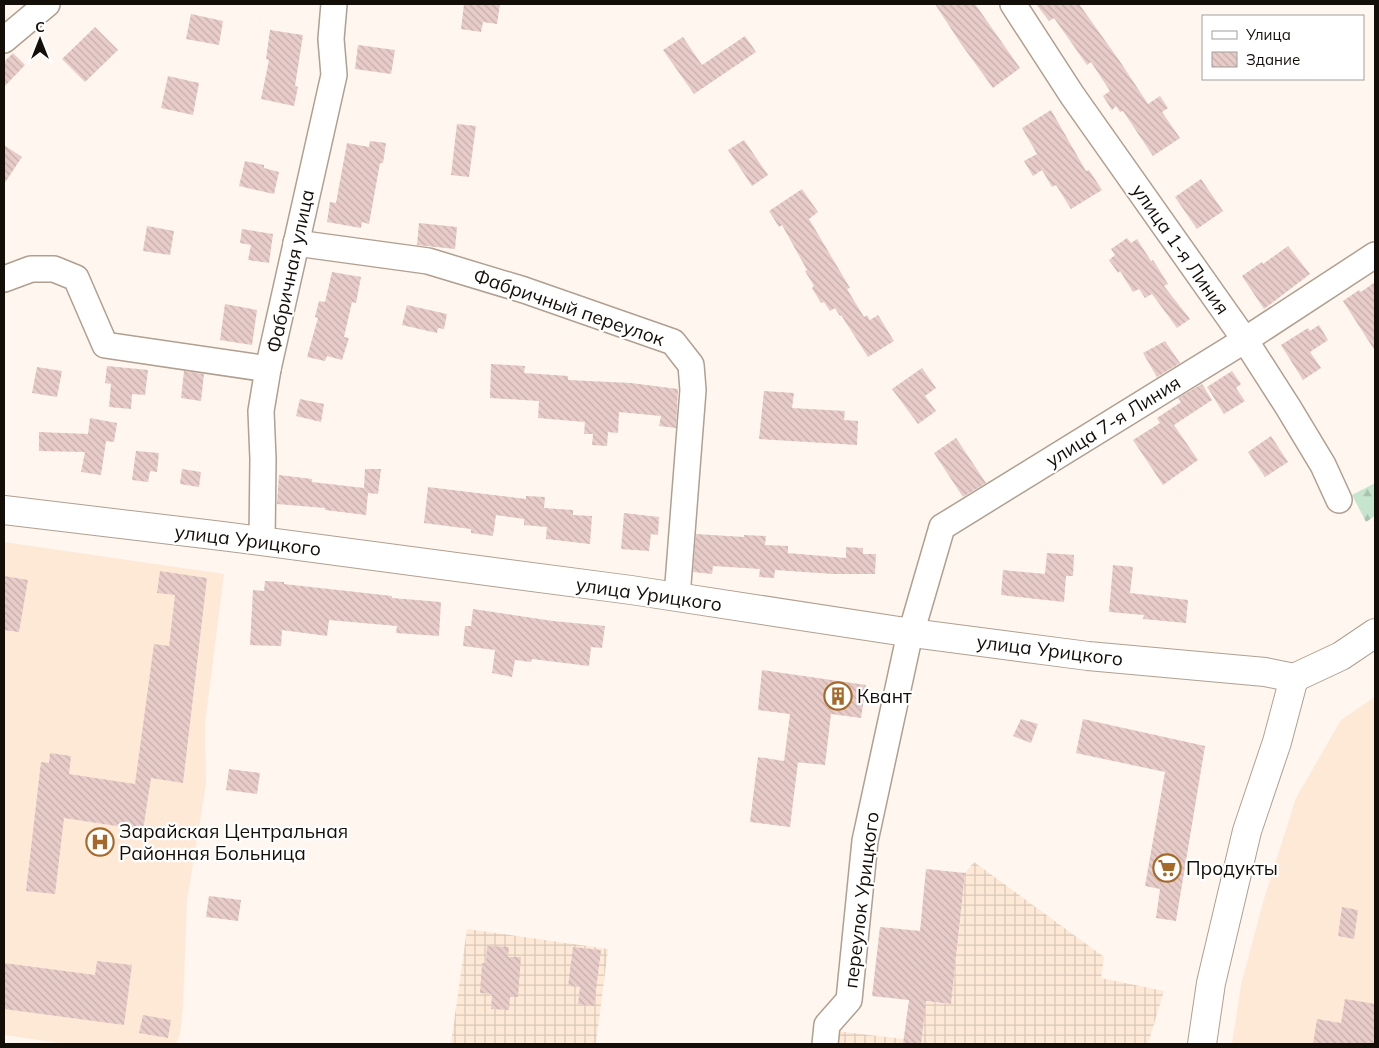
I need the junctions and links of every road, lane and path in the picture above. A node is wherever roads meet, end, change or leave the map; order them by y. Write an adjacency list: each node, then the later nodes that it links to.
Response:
1 (47, 4): 4 (street)
2 (334, 4): 5 (street, Фабричная улица)
3 (1014, 4): 8 (street, улица 1-я Линия)
4 (4, 40)
5 (296, 243): 9 (street, Фабричная улица); 13 (street, Фабричный переулок)
6 (1375, 254): 8 (street, улица 7-я Линия)
7 (4, 279): 9 (street)
8 (1245, 340): 10 (street, улица 1-я Линия); 14 (street, улица 7-я Линия)
9 (268, 369): 12 (street, Фабричная улица)
10 (1338, 500)
11 (4, 510): 12 (main road, улица Урицкого)
12 (262, 541): 13 (main road, улица Урицкого)
13 (677, 597): 14 (main road, улица Урицкого)
14 (912, 633): 16 (main road, улица Урицкого); 17 (street, переулок Урицкого)
15 (1375, 633): 16 (main road)
16 (1294, 678): 18 (main road)
17 (825, 1044)
18 (1202, 1044)

